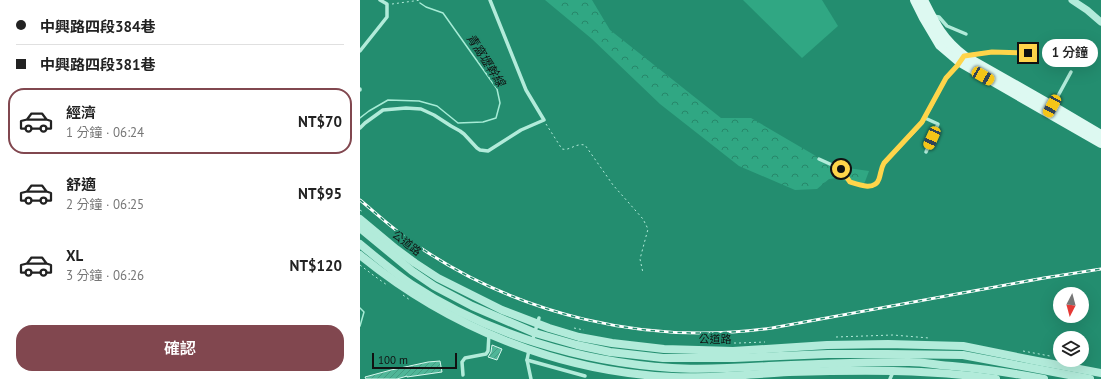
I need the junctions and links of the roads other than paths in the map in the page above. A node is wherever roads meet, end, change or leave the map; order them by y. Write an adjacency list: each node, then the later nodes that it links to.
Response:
1 (380, 0): 8 (lane)
2 (490, 0): 14 (lane)
3 (914, 0): 5 (main road)
4 (1072, 0): 6 (street)
5 (925, 8): 7 (lane); 10 (main road)
6 (1101, 22)
7 (966, 34)
8 (360, 51)
9 (1028, 53): 10 (lane)
10 (962, 59): 12 (main road); 13 (lane)
11 (1071, 72): 12 (lane)
12 (1050, 109): 15 (main road); 16 (main road)
13 (924, 118): 17 (lane); 18 (lane)
14 (360, 128)
15 (1101, 135)
16 (1101, 143)
17 (926, 152)
18 (819, 159)
19 (362, 216): 24 (street, 公道路)
20 (360, 228): 26 (street, 公道路)
21 (360, 244): 23 (street)
22 (360, 255): 23 (street)
23 (430, 300): 25 (street); 27 (street)
24 (538, 321): 26 (lane); 33 (street, 公道路)
25 (489, 333): 28 (street); 34 (lane)
26 (535, 333): 27 (lane); 40 (street, 公道路)
27 (532, 341): 28 (lane); 30 (street)
28 (529, 350): 29 (lane); 31 (street)
29 (527, 360): 35 (lane); 36 (lane)
30 (951, 370): 31 (street); 32 (street); 32 (street)
31 (893, 371): 37 (lane)
32 (976, 372): 38 (street); 39 (street)
33 (1101, 373)
34 (463, 375)
35 (585, 376)
36 (531, 379)
37 (890, 379)
38 (996, 379)
39 (1044, 379)
40 (1090, 379)

